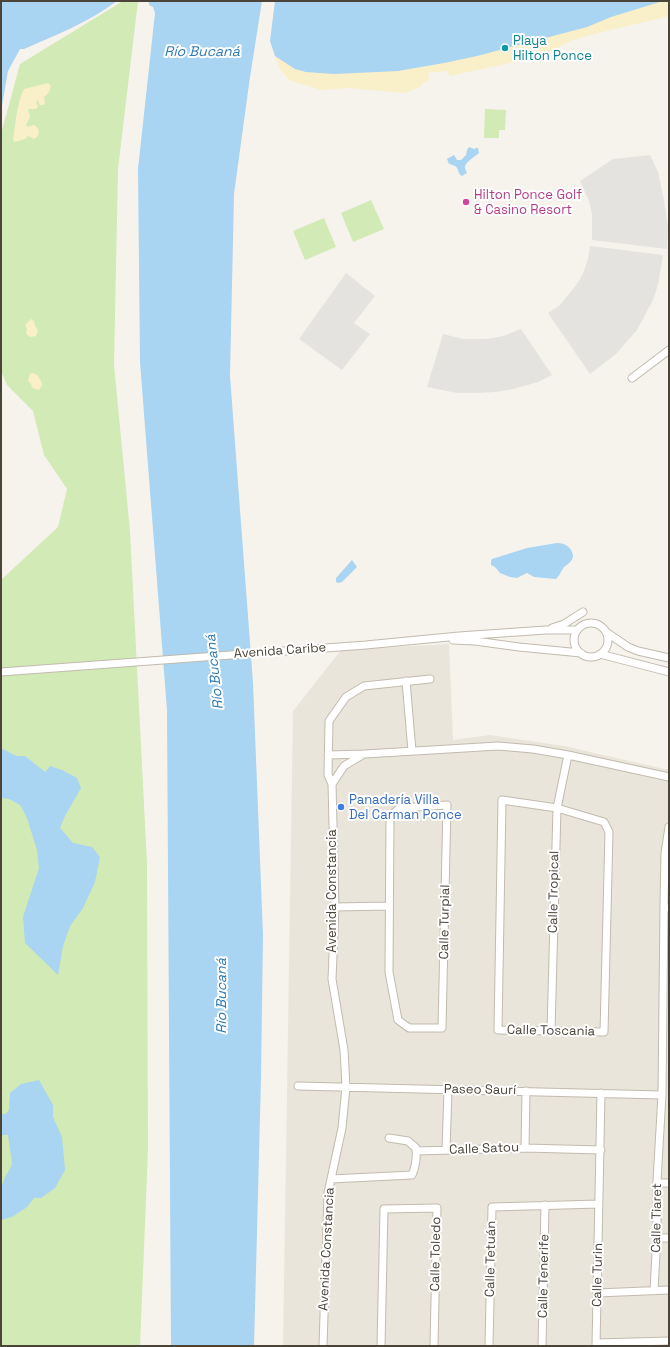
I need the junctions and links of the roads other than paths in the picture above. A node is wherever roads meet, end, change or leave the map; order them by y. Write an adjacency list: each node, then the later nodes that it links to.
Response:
1 (669, 350): 2 (street)
2 (632, 378)
3 (583, 612): 4 (street)
4 (546, 630): 5 (street, Avenida Caribe); 7 (street, Avenida Caribe)
5 (577, 630): 6 (street); 8 (street)
6 (606, 632): 9 (street); 10 (street)
7 (438, 638): 8 (street, Avenida Caribe); 11 (street, Avenida Caribe)
8 (581, 653): 9 (street)
9 (600, 654): 12 (street)
10 (669, 658)
11 (1, 672)
12 (669, 672)
13 (430, 679): 14 (street, Avenida Constancia)
14 (406, 681): 15 (street); 17 (street, Avenida Constancia)
15 (412, 751): 16 (street); 18 (street)
16 (365, 754): 17 (street); 20 (street)
17 (328, 755): 20 (street, Avenida Constancia)
18 (568, 755): 19 (street); 21 (street, Calle Tropical)
19 (669, 777)
20 (332, 784): 24 (street, Avenida Constancia)
21 (557, 808): 27 (street, Calle Tropical); 27 (street, Calle Toscania); 27 (street, Calle Toscania)
22 (669, 827): 25 (street, Calle Tiaret)
23 (389, 906): 23 (street, Calle Turpial); 24 (street)
24 (335, 907): 29 (street, Avenida Constancia)
25 (667, 908): 26 (street, Calle Tiaret)
26 (666, 935): 33 (street, Calle Tiaret)
27 (551, 1031)
28 (298, 1086): 29 (street, Paseo Saurí)
29 (346, 1087): 30 (street, Paseo Saurí); 39 (street, Avenida Constancia)
30 (448, 1090): 31 (street, Paseo Saurí); 36 (street)
31 (526, 1091): 32 (street, Paseo Saurí); 35 (street)
32 (602, 1093): 33 (street, Paseo Saurí); 37 (street, Calle Turin)
33 (662, 1095): 40 (street, Calle Tiaret)
34 (389, 1138): 38 (street)
35 (525, 1148): 36 (street, Calle Satou); 37 (street, Calle Satou)
36 (446, 1150): 38 (street, Calle Satou)
37 (601, 1150): 42 (street, Calle Turin)
38 (416, 1151): 39 (street)
39 (331, 1179): 51 (street, Avenida Constancia)
40 (658, 1183): 41 (street); 44 (street, Calle Tiaret)
41 (669, 1183)
42 (599, 1204): 43 (street, Calle Tetuán); 48 (street, Calle Turin)
43 (545, 1206): 54 (street, Calle Tetuán); 55 (street, Calle Tenerife)
44 (657, 1238): 45 (street); 47 (street, Calle Tiaret)
45 (669, 1238)
46 (669, 1290): 47 (street)
47 (654, 1291): 48 (street)
48 (598, 1293): 50 (street, Calle Turin)
49 (669, 1341): 50 (street)
50 (596, 1344)
51 (323, 1346)
52 (381, 1346): 53 (street, Calle Toledo)
53 (434, 1346)
54 (489, 1346)
55 (542, 1346)

